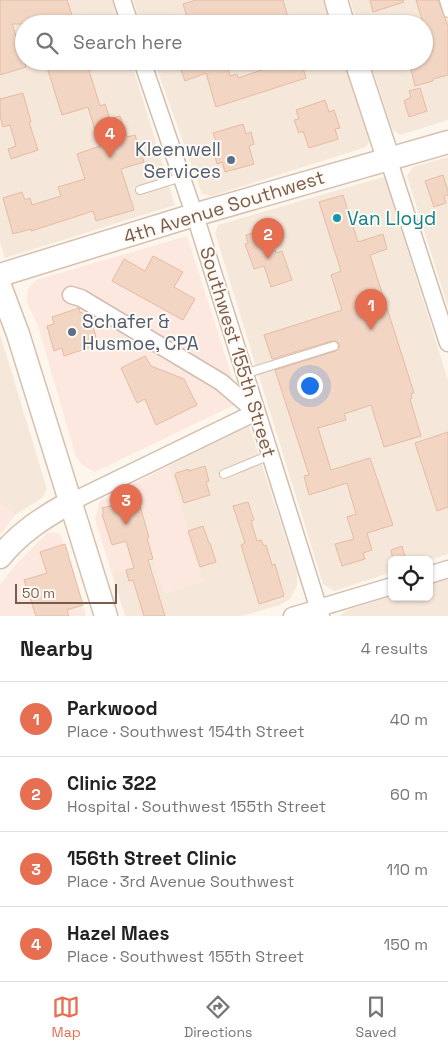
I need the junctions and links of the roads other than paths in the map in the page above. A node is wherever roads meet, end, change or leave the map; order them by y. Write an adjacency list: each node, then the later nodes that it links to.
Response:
1 (122, 0): 5 (street)
2 (336, 0): 6 (street)
3 (444, 0): 4 (lane)
4 (448, 13)
5 (127, 15)
6 (341, 15)
7 (145, 70): 11 (street, Southwest 155th Street)
8 (359, 70): 10 (street)
9 (448, 142): 10 (street, 4th Avenue Southwest)
10 (388, 158): 13 (street, 4th Avenue Southwest); 17 (street)
11 (182, 178): 12 (lane); 13 (street, Southwest 155th Street)
12 (140, 190)
13 (194, 214): 14 (street, 4th Avenue Southwest); 19 (street, Southwest 155th Street)
14 (0, 275)
15 (0, 286): 23 (street)
16 (71, 295): 20 (street)
17 (448, 343)
18 (334, 346): 19 (lane)
19 (244, 374): 20 (street, Southwest 155th Street)
20 (256, 412): 21 (street, Southwest 155th Street); 23 (street)
21 (270, 455): 22 (lane); 28 (street, Southwest 155th Street)
22 (224, 474)
23 (70, 502): 24 (street); 29 (street)
24 (0, 557)
25 (448, 569): 26 (street)
26 (433, 574)
27 (388, 587): 28 (street)
28 (320, 612): 30 (street)
29 (106, 616)
30 (292, 616)

